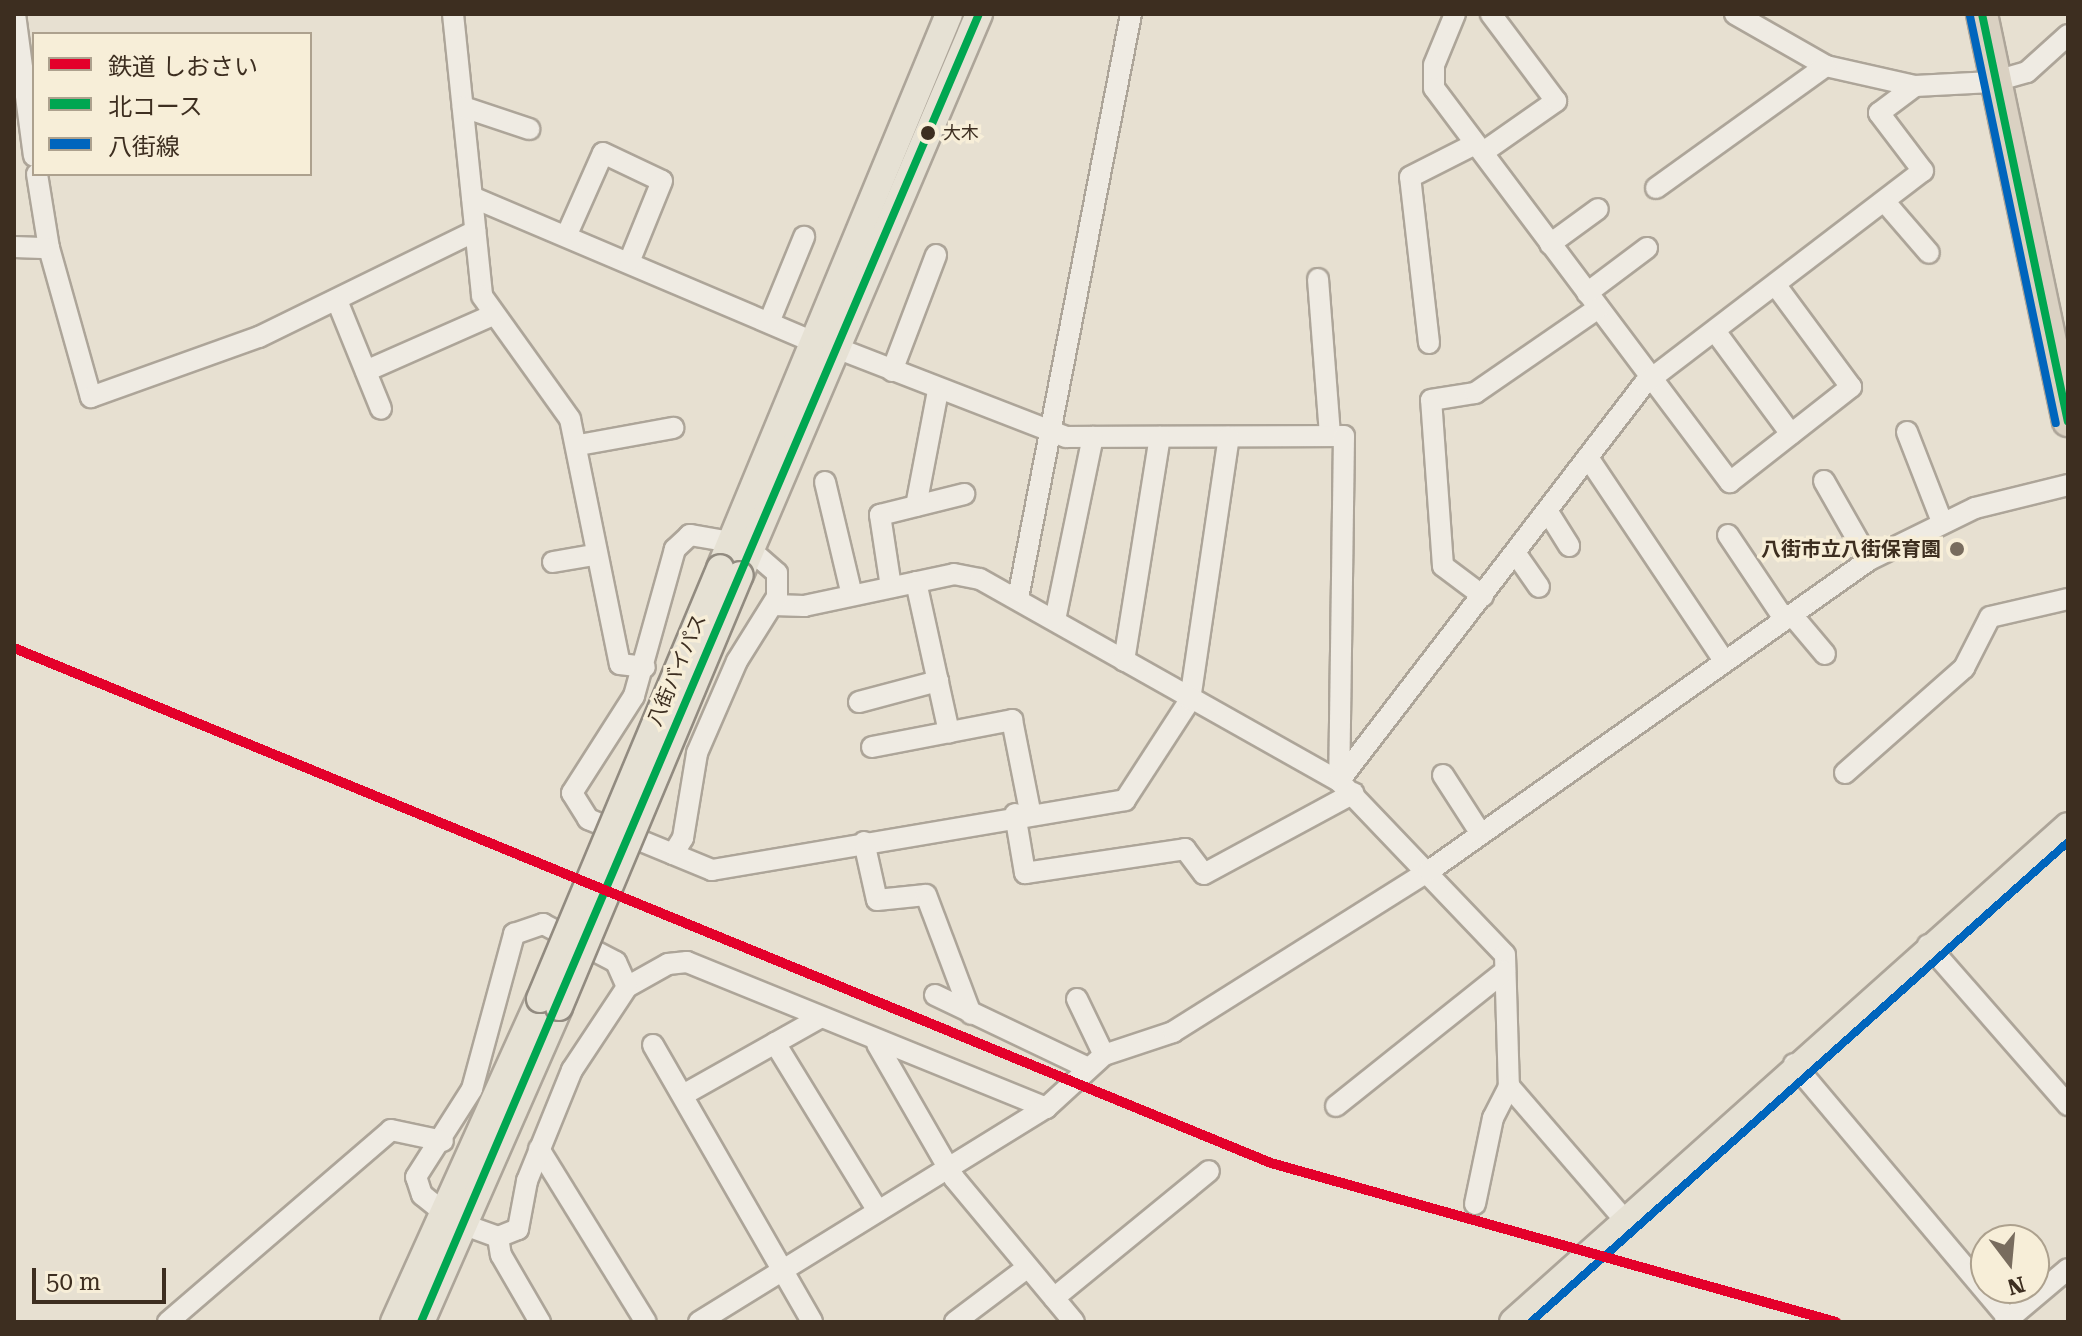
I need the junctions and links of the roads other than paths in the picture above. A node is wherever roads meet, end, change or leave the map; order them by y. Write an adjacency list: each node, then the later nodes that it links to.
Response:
1 (15, 14): 16 (street)
2 (453, 14): 14 (street)
3 (949, 14): 41 (main road, 八街バイパス)
4 (979, 14): 41 (main road, 八街バイパス)
5 (1131, 14): 50 (street)
6 (1455, 14): 17 (street)
7 (1491, 14): 17 (street)
8 (1735, 14): 11 (street)
9 (1982, 14): 12 (highway)
10 (2068, 35): 12 (street)
11 (1826, 66): 13 (street); 19 (street)
12 (1992, 82): 13 (street); 46 (highway)
13 (1915, 86): 21 (street)
14 (463, 107): 15 (street); 20 (street)
15 (529, 129)
16 (32, 141)
17 (1482, 146): 26 (street); 40 (street)
18 (37, 176): 28 (street)
19 (1656, 188)
20 (472, 197): 23 (street); 24 (street)
21 (1885, 202): 30 (street); 34 (street)
22 (1598, 209): 26 (street)
23 (475, 231): 36 (street); 37 (street)
24 (568, 232): 32 (street); 32 (street)
25 (804, 237): 38 (street)
26 (1550, 244): 35 (street)
27 (14, 247): 28 (street)
28 (49, 248): 36 (street)
29 (1647, 248): 35 (street)
30 (1929, 253)
31 (936, 255): 43 (street)
32 (630, 260): 38 (street)
33 (1318, 279): 52 (street)
34 (1777, 287): 39 (street); 51 (street)
35 (1593, 300): 44 (street); 76 (street)
36 (338, 303): 42 (street)
37 (493, 315): 42 (street); 56 (street)
38 (770, 320): 41 (street)
39 (1715, 331): 44 (street); 51 (street)
40 (1429, 343)
41 (823, 344): 43 (street); 66 (main road, 八街バイパス)
42 (366, 371): 47 (street)
43 (892, 371): 45 (street)
44 (1653, 377): 51 (street); 57 (street)
45 (938, 391): 50 (street); 62 (street)
46 (2066, 405)
47 (381, 409)
48 (673, 428): 56 (street)
49 (1907, 432): 64 (street)
50 (1050, 433): 53 (street); 77 (street)
51 (1791, 434)
52 (1330, 435): 55 (street); 93 (street)
53 (1093, 437): 54 (street); 81 (street)
54 (1160, 437): 55 (street); 83 (street)
55 (1229, 437): 87 (street)
56 (579, 445): 69 (street)
57 (1589, 459): 63 (street); 84 (street)
58 (1824, 481): 70 (street)
59 (825, 482): 75 (street)
60 (2068, 485): 64 (street)
61 (964, 494): 62 (street)
62 (916, 506): 73 (street)
63 (1548, 512): 67 (street); 68 (street)
64 (1942, 522): 70 (street)
65 (1728, 535): 80 (street)
66 (741, 546): 79 (street); 85 (street); 124 (main road, 八街バイパス, bridge)
67 (1569, 546)
68 (1516, 554): 74 (street); 76 (street)
69 (594, 555): 71 (street); 85 (street)
70 (1869, 560): 80 (street)
71 (553, 562)
72 (916, 582): 73 (street); 77 (street); 86 (street)
73 (891, 587): 75 (street)
74 (1539, 587)
75 (852, 595): 79 (street)
76 (1483, 596): 93 (street)
77 (1018, 598): 81 (street)
78 (2068, 599): 91 (street)
79 (773, 605): 98 (street)
80 (1788, 617): 82 (street); 84 (street)
81 (1055, 620): 83 (street)
82 (1825, 654)
83 (1124, 661): 87 (street)
84 (1725, 662): 96 (street)
85 (645, 667): 98 (street)
86 (938, 681): 88 (street); 89 (street)
87 (1190, 700): 93 (street); 94 (street)
88 (859, 702)
89 (949, 732): 90 (street); 94 (street)
90 (872, 747)
91 (1845, 773)
92 (1443, 775): 96 (street)
93 (1346, 787): 94 (street); 99 (street)
94 (1022, 813): 97 (street)
95 (2068, 826): 100 (main road)
96 (1481, 834): 99 (street)
97 (864, 842): 98 (street); 105 (street)
98 (673, 854)
99 (1429, 871): 101 (street); 110 (street)
100 (1928, 945): 111 (main road); 114 (street)
101 (1505, 971): 112 (street); 115 (street)
102 (627, 987): 106 (street); 117 (street); 118 (street)
103 (935, 995): 105 (street)
104 (1077, 999): 110 (street)
105 (971, 1014): 110 (street)
106 (818, 1019): 107 (street); 108 (street)
107 (775, 1043): 113 (street); 122 (street)
108 (877, 1044): 116 (street); 119 (street)
109 (653, 1045): 113 (street)
110 (1095, 1061): 116 (street)
111 (1794, 1064): 123 (main road); 131 (street)
112 (1509, 1086): 121 (street); 123 (street)
113 (683, 1095): 127 (street)
114 (2068, 1105)
115 (1336, 1106)
116 (1046, 1108): 119 (street)
117 (443, 1141): 124 (street); 132 (street)
118 (539, 1149): 125 (street); 136 (street)
119 (950, 1168): 122 (street); 126 (street)
120 (1209, 1171): 129 (street)
121 (1475, 1204)
122 (878, 1211): 127 (street)
123 (1624, 1219): 130 (main road)
124 (456, 1220): 125 (street); 133 (main road, 八街バイパス); 134 (main road, 八街バイパス)
125 (498, 1237): 135 (street)
126 (1028, 1267): 129 (street); 139 (street)
127 (783, 1269): 137 (street); 138 (street)
128 (2068, 1269): 131 (street)
129 (1054, 1298): 140 (street)
130 (1524, 1319)
131 (2007, 1320)
132 (168, 1322)
133 (394, 1322)
134 (421, 1322)
135 (540, 1322)
136 (646, 1322)
137 (699, 1322)
138 (812, 1322)
139 (955, 1322)
140 (1074, 1322)

